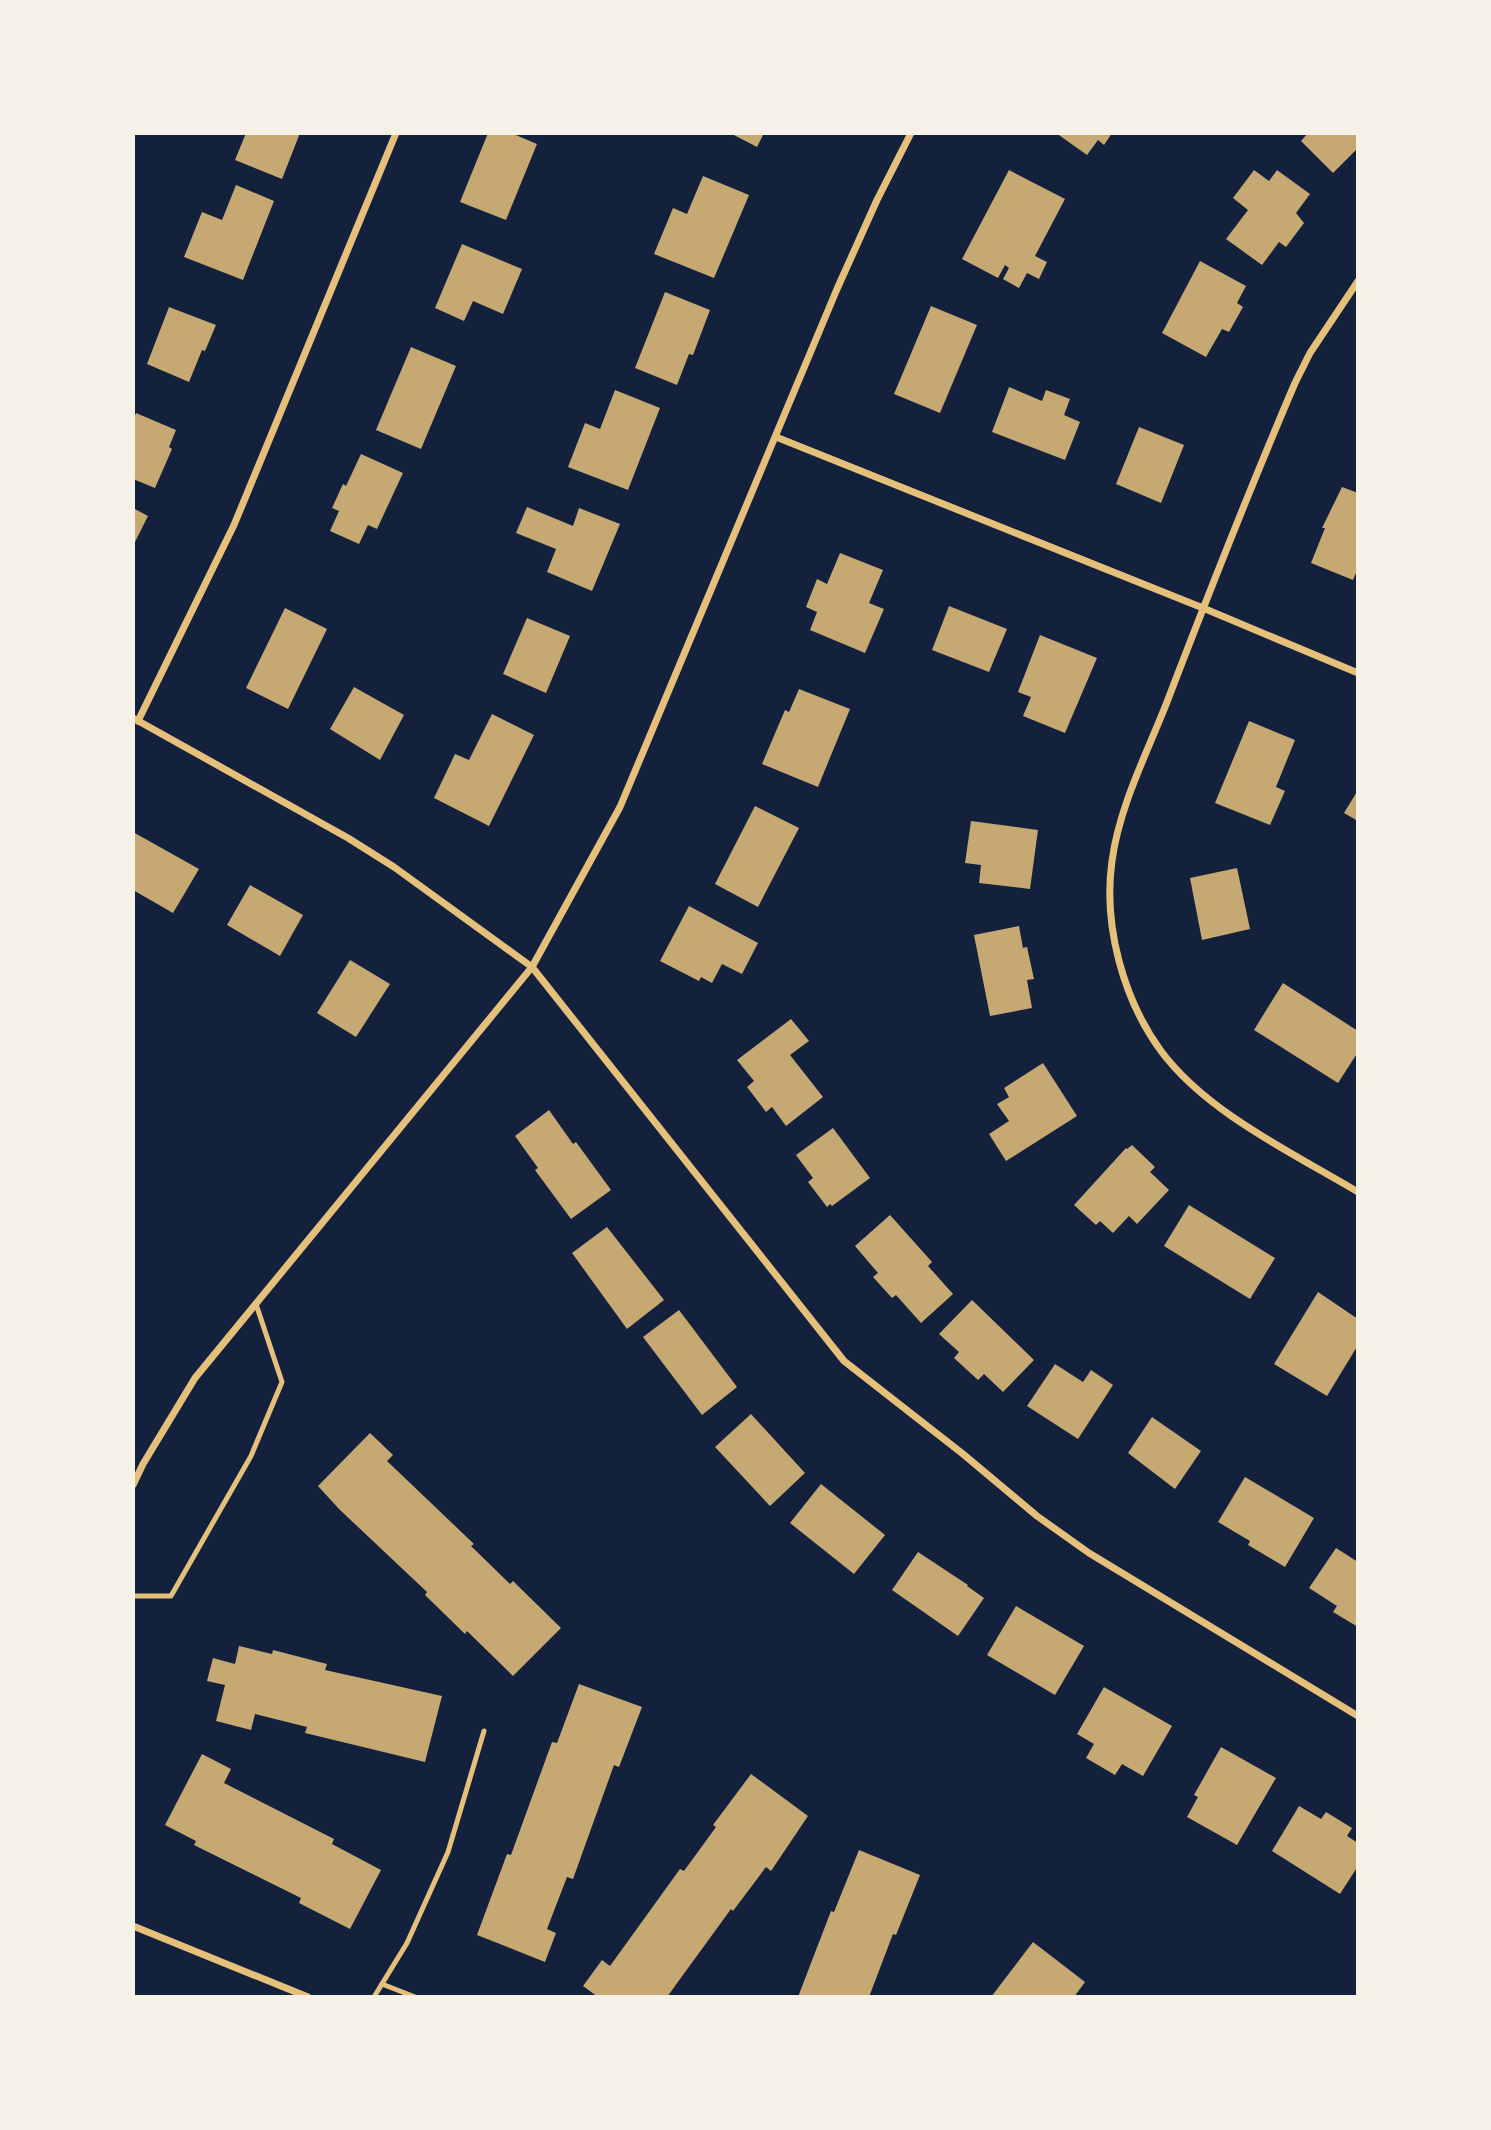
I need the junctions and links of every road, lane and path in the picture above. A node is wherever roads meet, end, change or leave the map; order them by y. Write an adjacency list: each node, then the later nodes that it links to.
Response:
1 (396, 133): 7 (street)
2 (911, 133): 4 (street)
3 (1358, 281): 5 (street)
4 (776, 437): 5 (street); 8 (street)
5 (1203, 608): 6 (street); 9 (street)
6 (1358, 673)
7 (135, 719): 8 (street)
8 (532, 967): 10 (street); 13 (street)
9 (1358, 1192)
10 (256, 1304): 11 (street); 12 (lane)
11 (133, 1485)
12 (133, 1596)
13 (1358, 1716)
14 (484, 1731): 16 (lane)
15 (133, 1926): 17 (street)
16 (382, 1984): 18 (lane); 19 (lane)
17 (308, 1997)
18 (374, 1997)
19 (415, 1997)

